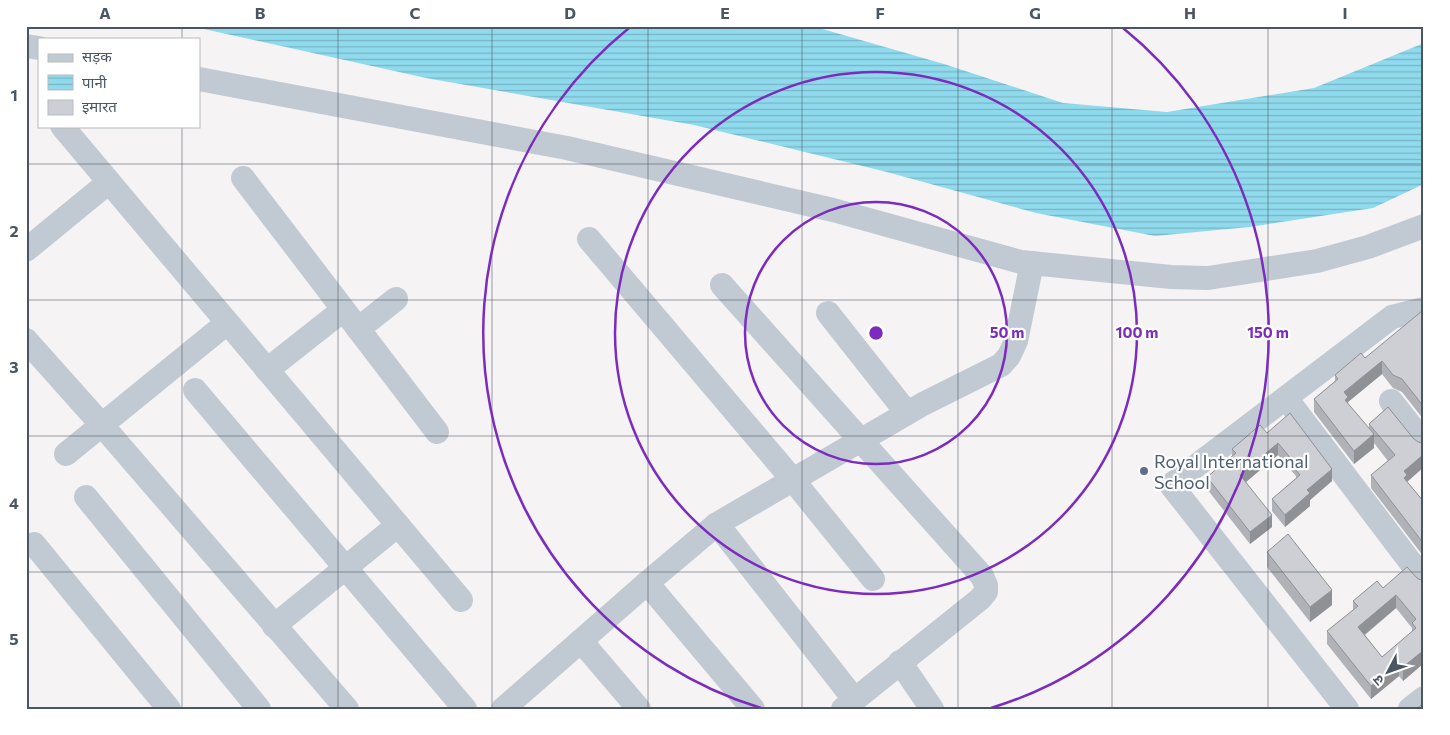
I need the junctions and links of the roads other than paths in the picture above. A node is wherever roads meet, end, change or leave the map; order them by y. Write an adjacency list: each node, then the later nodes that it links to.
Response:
1 (200, 79): 8 (street)
2 (64, 128): 4 (street)
3 (243, 178): 12 (street)
4 (109, 182): 7 (street); 14 (street)
5 (1424, 226): 8 (street)
6 (590, 239): 27 (street)
7 (26, 250)
8 (1032, 263): 21 (street)
9 (722, 285): 24 (street)
10 (396, 299): 15 (street)
11 (1424, 309): 19 (street)
12 (343, 310): 15 (street); 17 (street)
13 (828, 313): 21 (street)
14 (227, 322): 17 (street); 22 (street)
15 (358, 329): 23 (street)
16 (26, 340): 22 (street)
17 (267, 370): 30 (street)
18 (195, 390): 32 (street)
19 (1286, 398): 34 (street); 50 (street)
20 (1391, 402): 25 (street)
21 (907, 414): 24 (street)
22 (102, 424): 26 (street); 37 (street)
23 (437, 432)
24 (862, 440): 27 (street); 39 (street)
25 (1424, 443)
26 (66, 454)
27 (793, 480): 29 (street); 33 (street)
28 (86, 496): 44 (street)
29 (717, 524): 35 (street); 41 (street)
30 (398, 525): 32 (street); 36 (street)
31 (34, 544): 43 (street)
32 (345, 567): 37 (street); 46 (street)
33 (873, 579)
34 (1424, 580)
35 (647, 582): 38 (street); 48 (street)
36 (461, 600)
37 (274, 626): 45 (street)
38 (581, 641): 42 (street); 47 (street)
39 (900, 662): 41 (street); 49 (street)
40 (1424, 698): 51 (street)
41 (848, 704)
42 (515, 705)
43 (169, 709)
44 (259, 709)
45 (347, 709)
46 (465, 709)
47 (639, 709)
48 (753, 709)
49 (932, 709)
50 (1347, 709)
51 (1410, 709)

